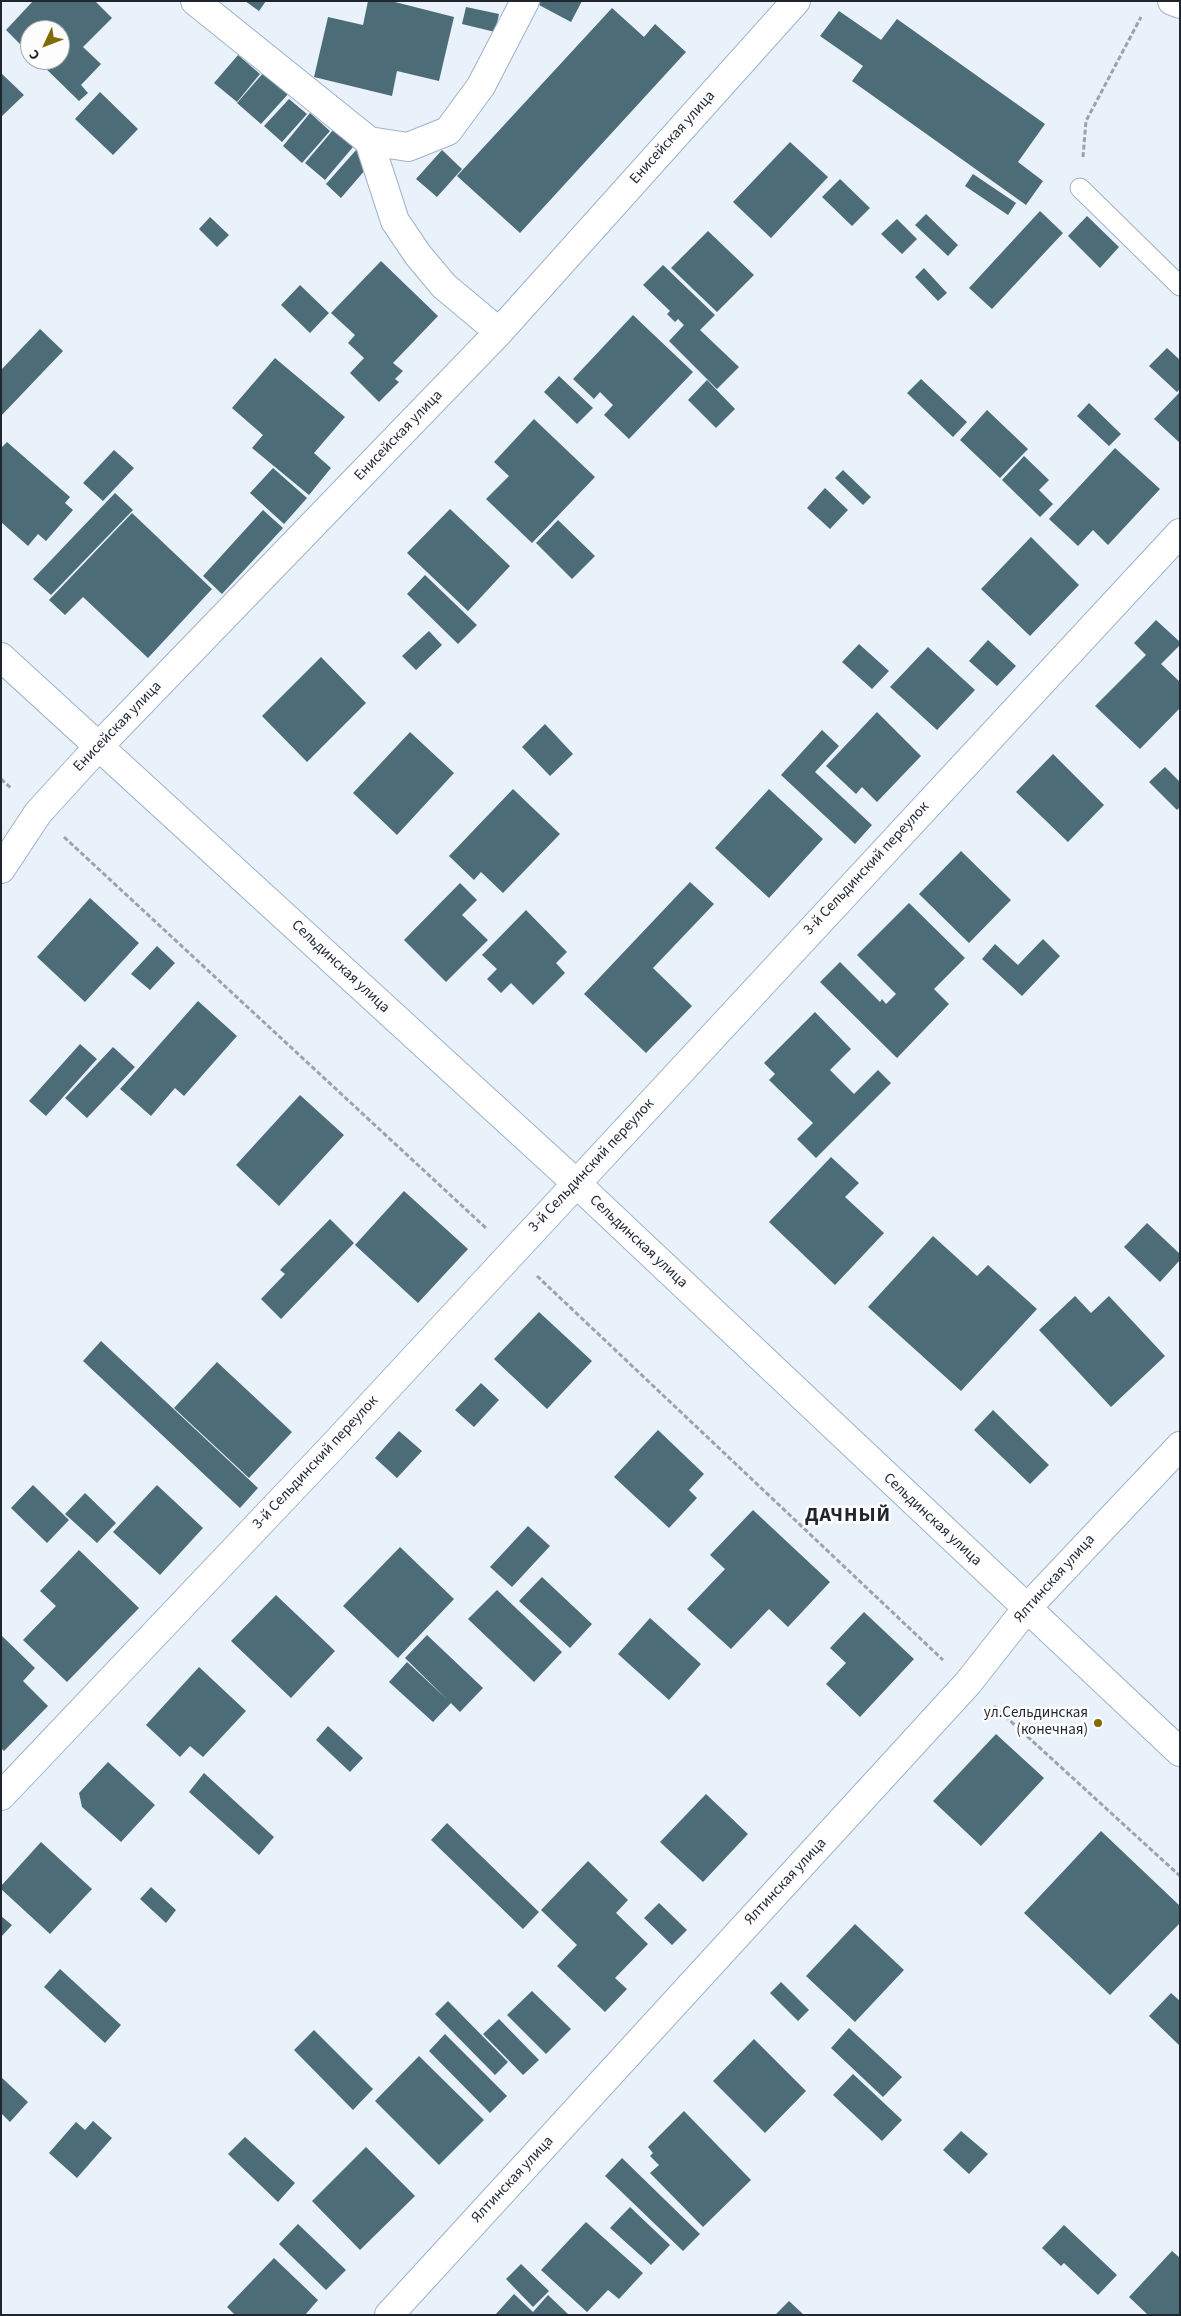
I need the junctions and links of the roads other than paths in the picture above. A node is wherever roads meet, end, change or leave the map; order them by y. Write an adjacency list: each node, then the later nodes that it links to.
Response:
1 (195, 1): 6 (street)
2 (525, 1): 6 (street)
3 (796, 1): 9 (street, Енисейская улица)
4 (1172, 1): 5 (street)
5 (1180, 4)
6 (368, 141): 9 (street)
7 (1080, 188): 8 (lane)
8 (1180, 286)
9 (499, 332): 12 (street, Енисейская улица)
10 (1180, 533): 14 (street, 3-й Сельдинский переулок)
11 (1, 657): 12 (street, Сельдинская улица)
12 (99, 746): 13 (street, Енисейская улица); 14 (street, Сельдинская улица)
13 (1, 868)
14 (576, 1183): 16 (street, Сельдинская улица); 18 (street, 3-й Сельдинский переулок)
15 (1180, 1446): 16 (street, Ялтинская улица)
16 (1026, 1608): 17 (street, Сельдинская улица); 19 (street, Ялтинская улица)
17 (1180, 1752)
18 (1, 1796)
19 (389, 2315)

